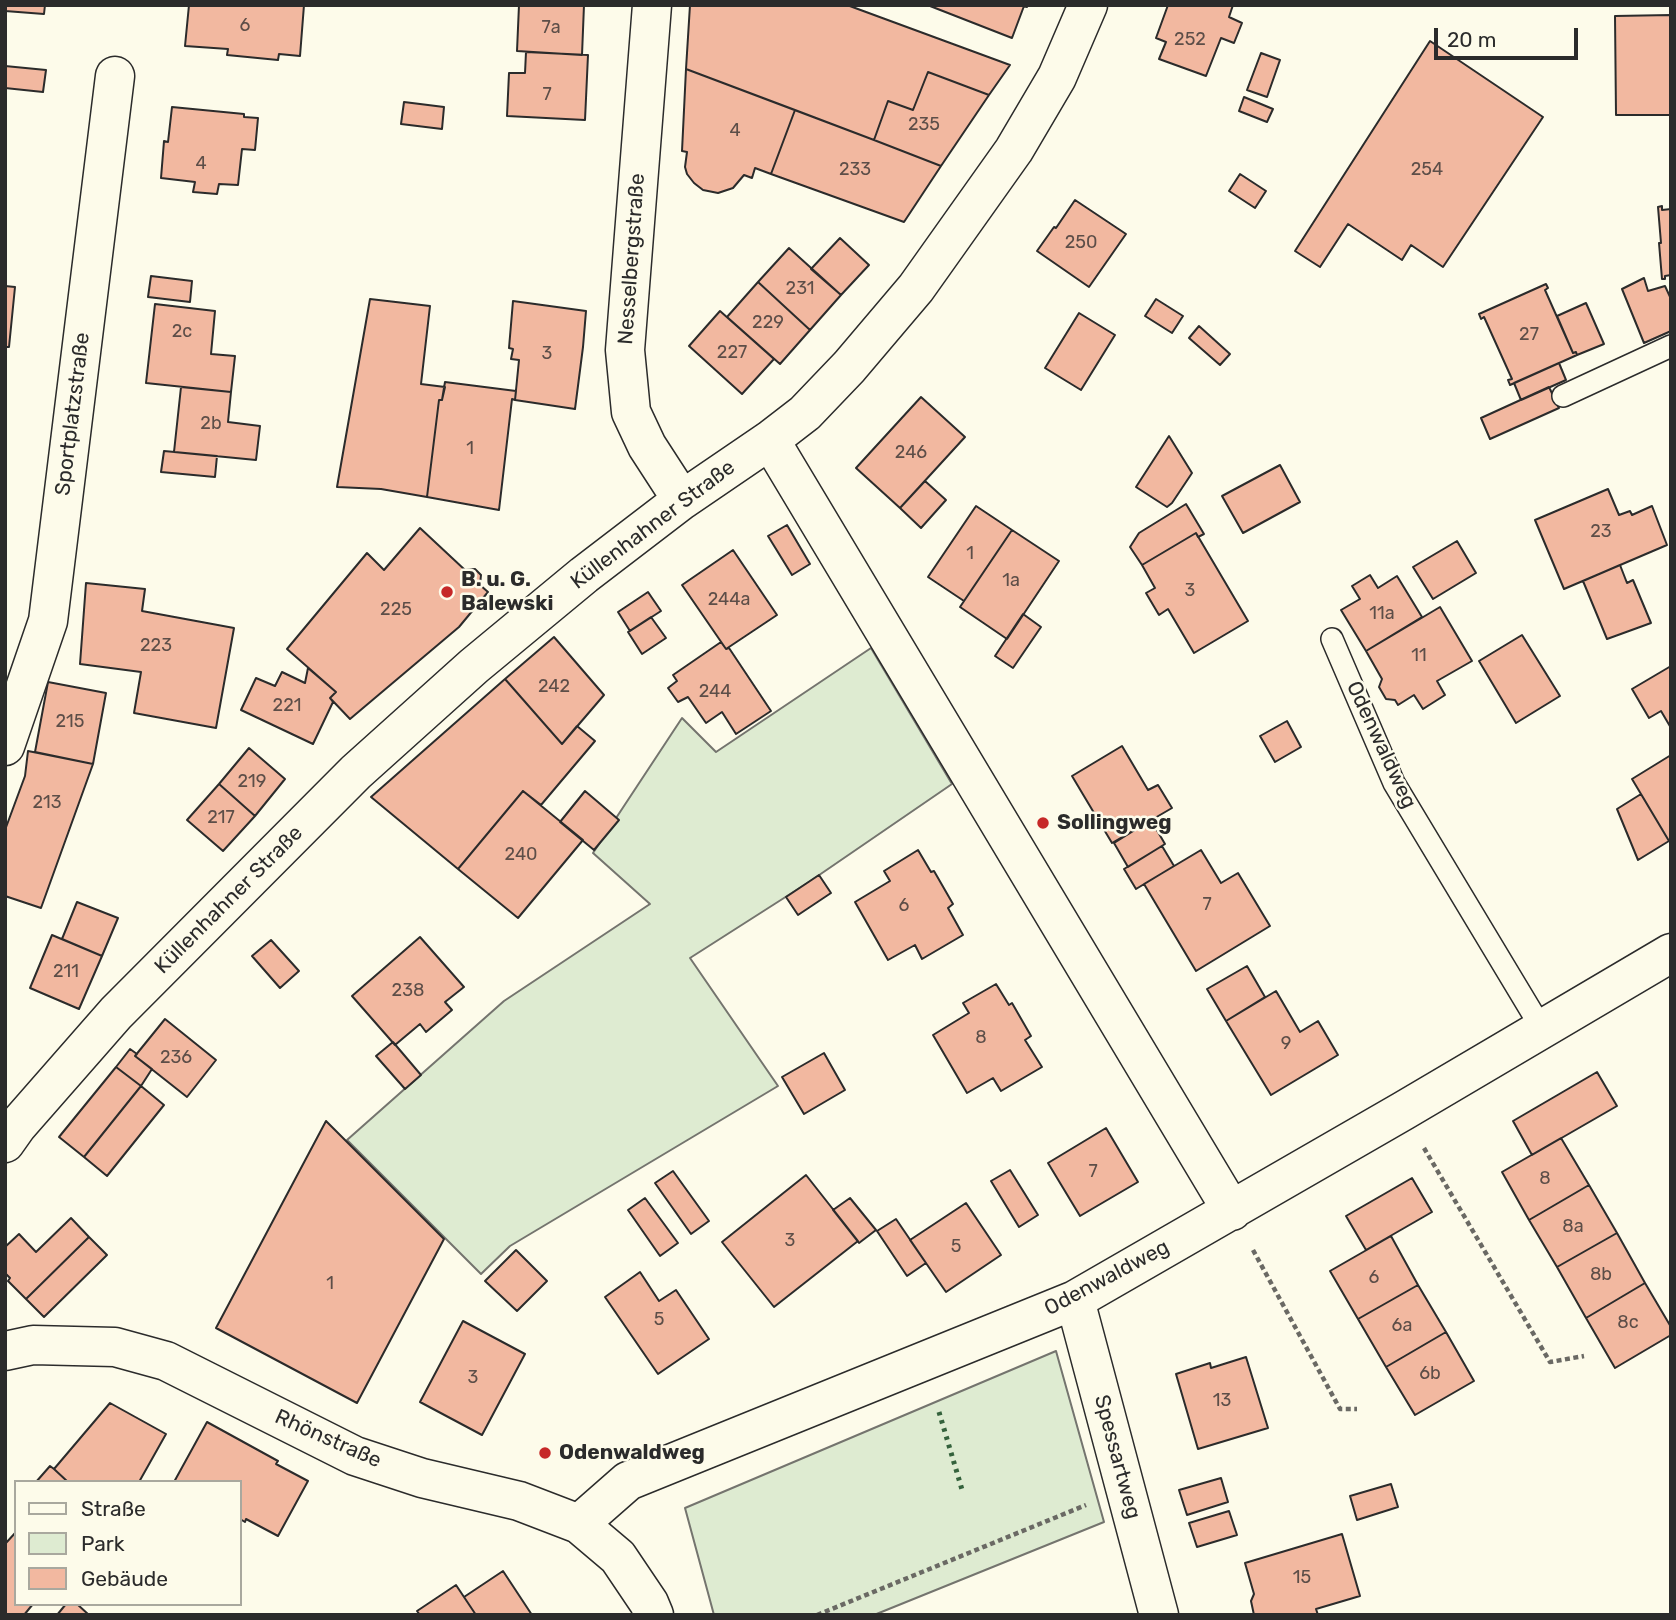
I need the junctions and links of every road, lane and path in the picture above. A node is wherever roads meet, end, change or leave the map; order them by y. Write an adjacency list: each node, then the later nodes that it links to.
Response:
1 (652, 5): 7 (street, Nesselbergstraße)
2 (1088, 5): 6 (street, Küllenhahner Straße)
3 (116, 76): 9 (street, Sportplatzstraße)
4 (1671, 346): 5 (lane)
5 (1563, 396)
6 (770, 440): 7 (street, Küllenhahner Straße); 14 (street)
7 (682, 500): 13 (street, Küllenhahner Straße)
8 (1332, 639): 11 (lane, Odenwaldweg)
9 (5, 746)
10 (1671, 953): 11 (street, Odenwaldweg)
11 (1542, 1029): 12 (street, Odenwaldweg)
12 (1403, 1111): 14 (street, Odenwaldweg); 17 (path)
13 (5, 1143)
14 (1231, 1211): 15 (street, Odenwaldweg); 18 (path)
15 (1074, 1300): 19 (street, Spessartweg); 20 (street, Odenwaldweg)
16 (5, 1351): 20 (street, Rhönstraße)
17 (1584, 1356)
18 (1357, 1409)
19 (1126, 1489): 22 (path); 23 (street, Spessartweg)
20 (579, 1524): 21 (street, Rhönstraße)
21 (654, 1615)
22 (817, 1615)
23 (1158, 1615)

